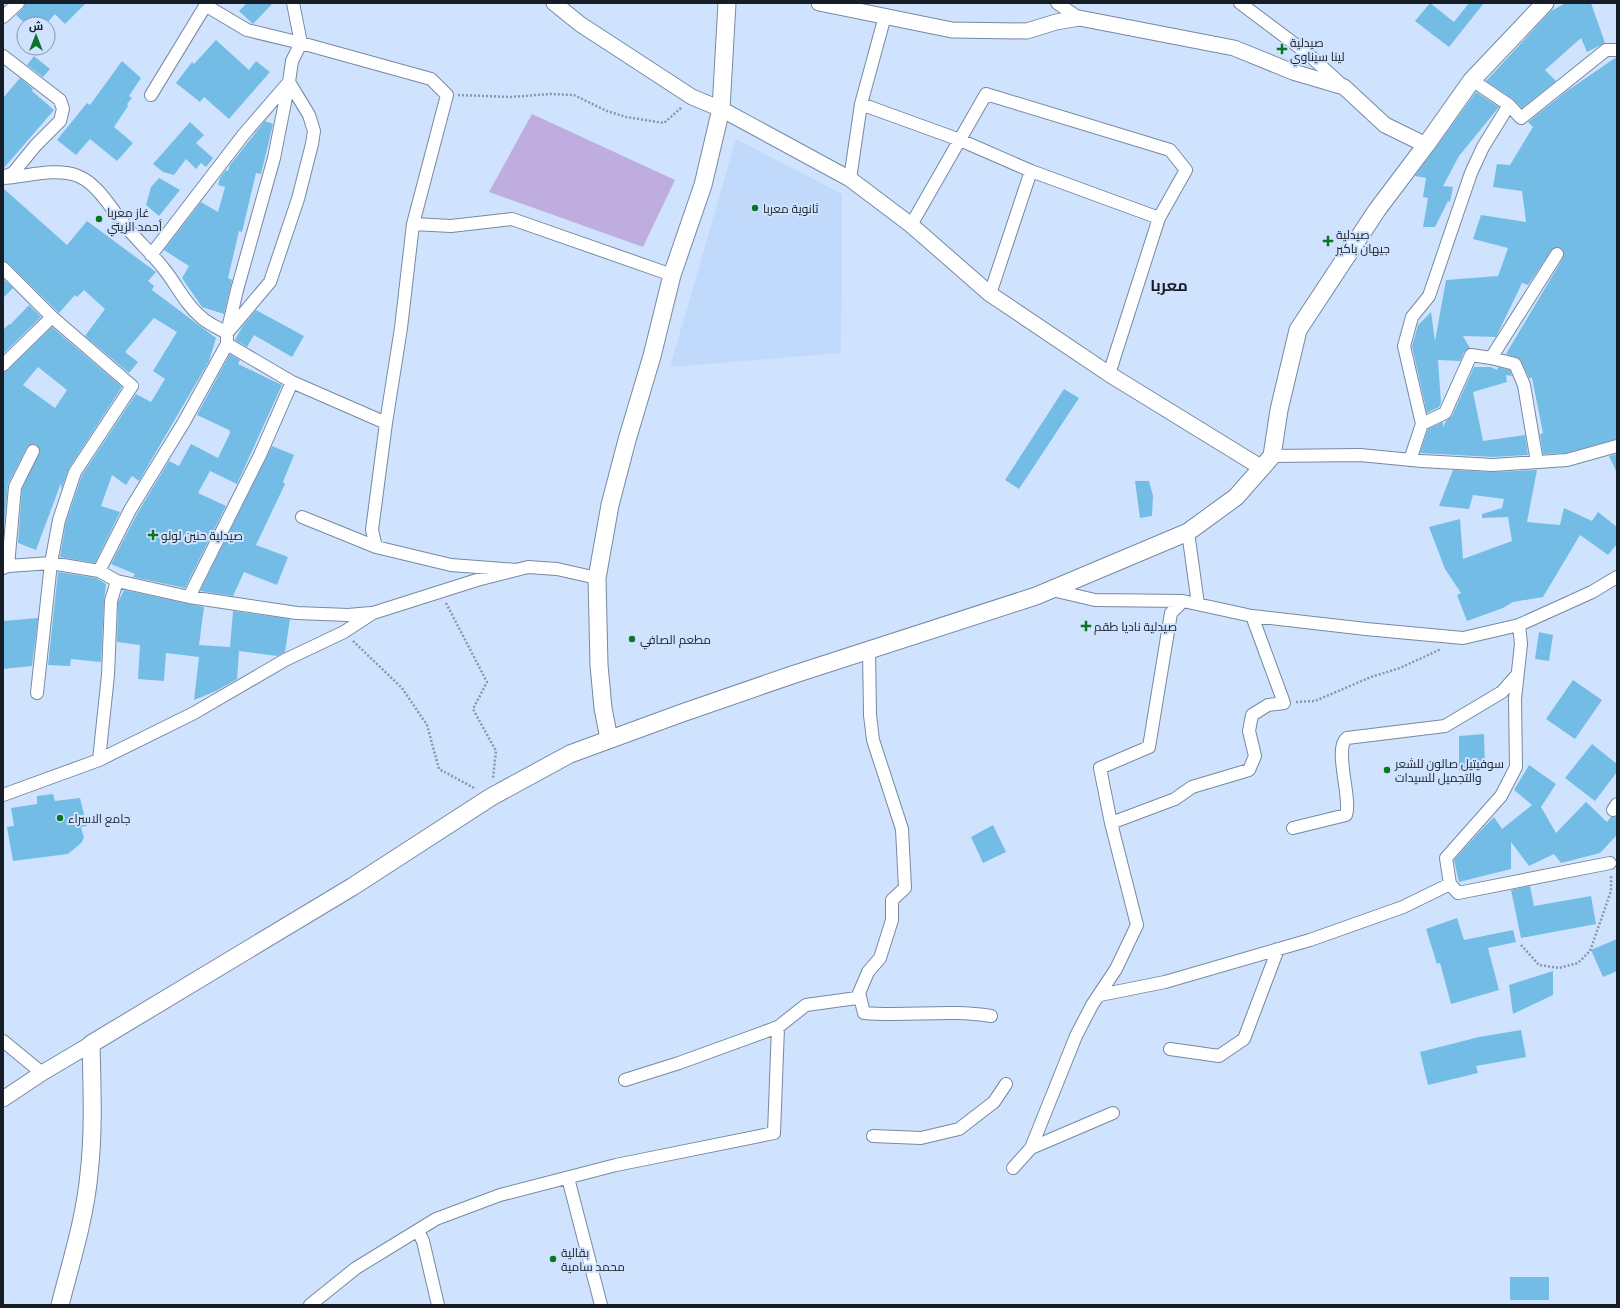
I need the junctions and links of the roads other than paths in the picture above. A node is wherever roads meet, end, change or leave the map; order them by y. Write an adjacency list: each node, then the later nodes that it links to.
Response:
1 (18, 3): 11 (street)
2 (293, 3): 13 (street)
3 (554, 3): 22 (street)
4 (727, 3): 22 (main road)
5 (819, 3): 10 (street)
6 (1057, 3): 12 (street)
7 (1240, 3): 18 (street)
8 (1545, 3): 16 (main road)
9 (206, 4): 13 (street); 19 (street)
10 (885, 16): 12 (street); 20 (street)
11 (3, 17)
12 (1079, 18): 18 (street)
13 (301, 42): 17 (street); 29 (street)
14 (1617, 50): 21 (street)
15 (3, 56): 26 (street)
16 (1472, 80): 21 (street); 24 (main road)
17 (289, 82): 31 (street); 37 (street); 37 (street)
18 (1344, 87): 24 (street)
19 (150, 95)
20 (861, 104): 23 (street); 27 (street)
21 (1509, 105): 43 (street)
22 (721, 109): 27 (street); 34 (main road)
23 (960, 140): 25 (street); 28 (street); 30 (street)
24 (1426, 145): 47 (main road)
25 (1030, 171): 28 (street); 35 (street)
26 (3, 178): 31 (street)
27 (850, 179): 30 (street)
28 (1159, 218): 40 (street)
29 (413, 224): 34 (street); 42 (street)
30 (911, 225): 35 (street)
31 (150, 254): 37 (street)
32 (1557, 254): 38 (street)
33 (3, 268): 36 (street)
34 (672, 274): 57 (main road)
35 (990, 294): 40 (street)
36 (52, 317): 39 (street); 52 (street)
37 (227, 338): 41 (street); 55 (street)
38 (1491, 358): 43 (street); 48 (street)
39 (3, 365)
40 (1110, 374): 47 (street)
41 (292, 382): 42 (street); 60 (street)
42 (386, 423): 51 (street)
43 (1422, 424): 46 (street)
44 (1617, 446): 48 (street)
45 (33, 451): 53 (street)
46 (1410, 460): 47 (street); 48 (street)
47 (1267, 462): 50 (main road)
48 (1537, 462)
49 (302, 517): 51 (street)
50 (1188, 532): 59 (main road); 62 (street)
51 (376, 547): 54 (street)
52 (51, 563): 53 (street); 55 (street); 68 (street)
53 (6, 567)
54 (517, 570): 57 (street); 63 (street)
55 (100, 571): 58 (street)
56 (1617, 577): 65 (street)
57 (597, 578): 69 (main road)
58 (117, 581): 60 (street); 70 (street)
59 (1052, 590): 61 (street); 66 (main road)
60 (189, 597): 63 (street)
61 (1183, 601): 62 (street); 72 (street)
62 (1198, 604): 64 (street)
63 (373, 613): 70 (street)
64 (1252, 616): 65 (street); 72 (street)
65 (1519, 625): 67 (street)
66 (869, 650): 69 (main road); 77 (street)
67 (1517, 675): 73 (street); 75 (street)
68 (37, 693)
69 (609, 739): 82 (main road)
70 (100, 760): 71 (street)
71 (3, 795)
72 (1111, 823): 78 (street)
73 (1292, 828)
74 (1610, 863): 75 (street)
75 (1450, 884): 76 (street)
76 (1278, 949): 78 (street); 83 (street)
77 (859, 993): 79 (street); 80 (street)
78 (1100, 995): 90 (street)
79 (991, 1016)
80 (778, 1027): 85 (street); 92 (street)
81 (3, 1041): 84 (street)
82 (91, 1044): 84 (street); 94 (main road)
83 (1170, 1049)
84 (42, 1073): 87 (street)
85 (625, 1080)
86 (1006, 1084): 89 (street)
87 (3, 1099)
88 (1113, 1113): 90 (street)
89 (873, 1136)
90 (1031, 1148): 91 (street)
91 (1013, 1168)
92 (568, 1178): 93 (street); 97 (street)
93 (418, 1231): 95 (street); 96 (street)
94 (60, 1305)
95 (310, 1305)
96 (438, 1305)
97 (601, 1305)

